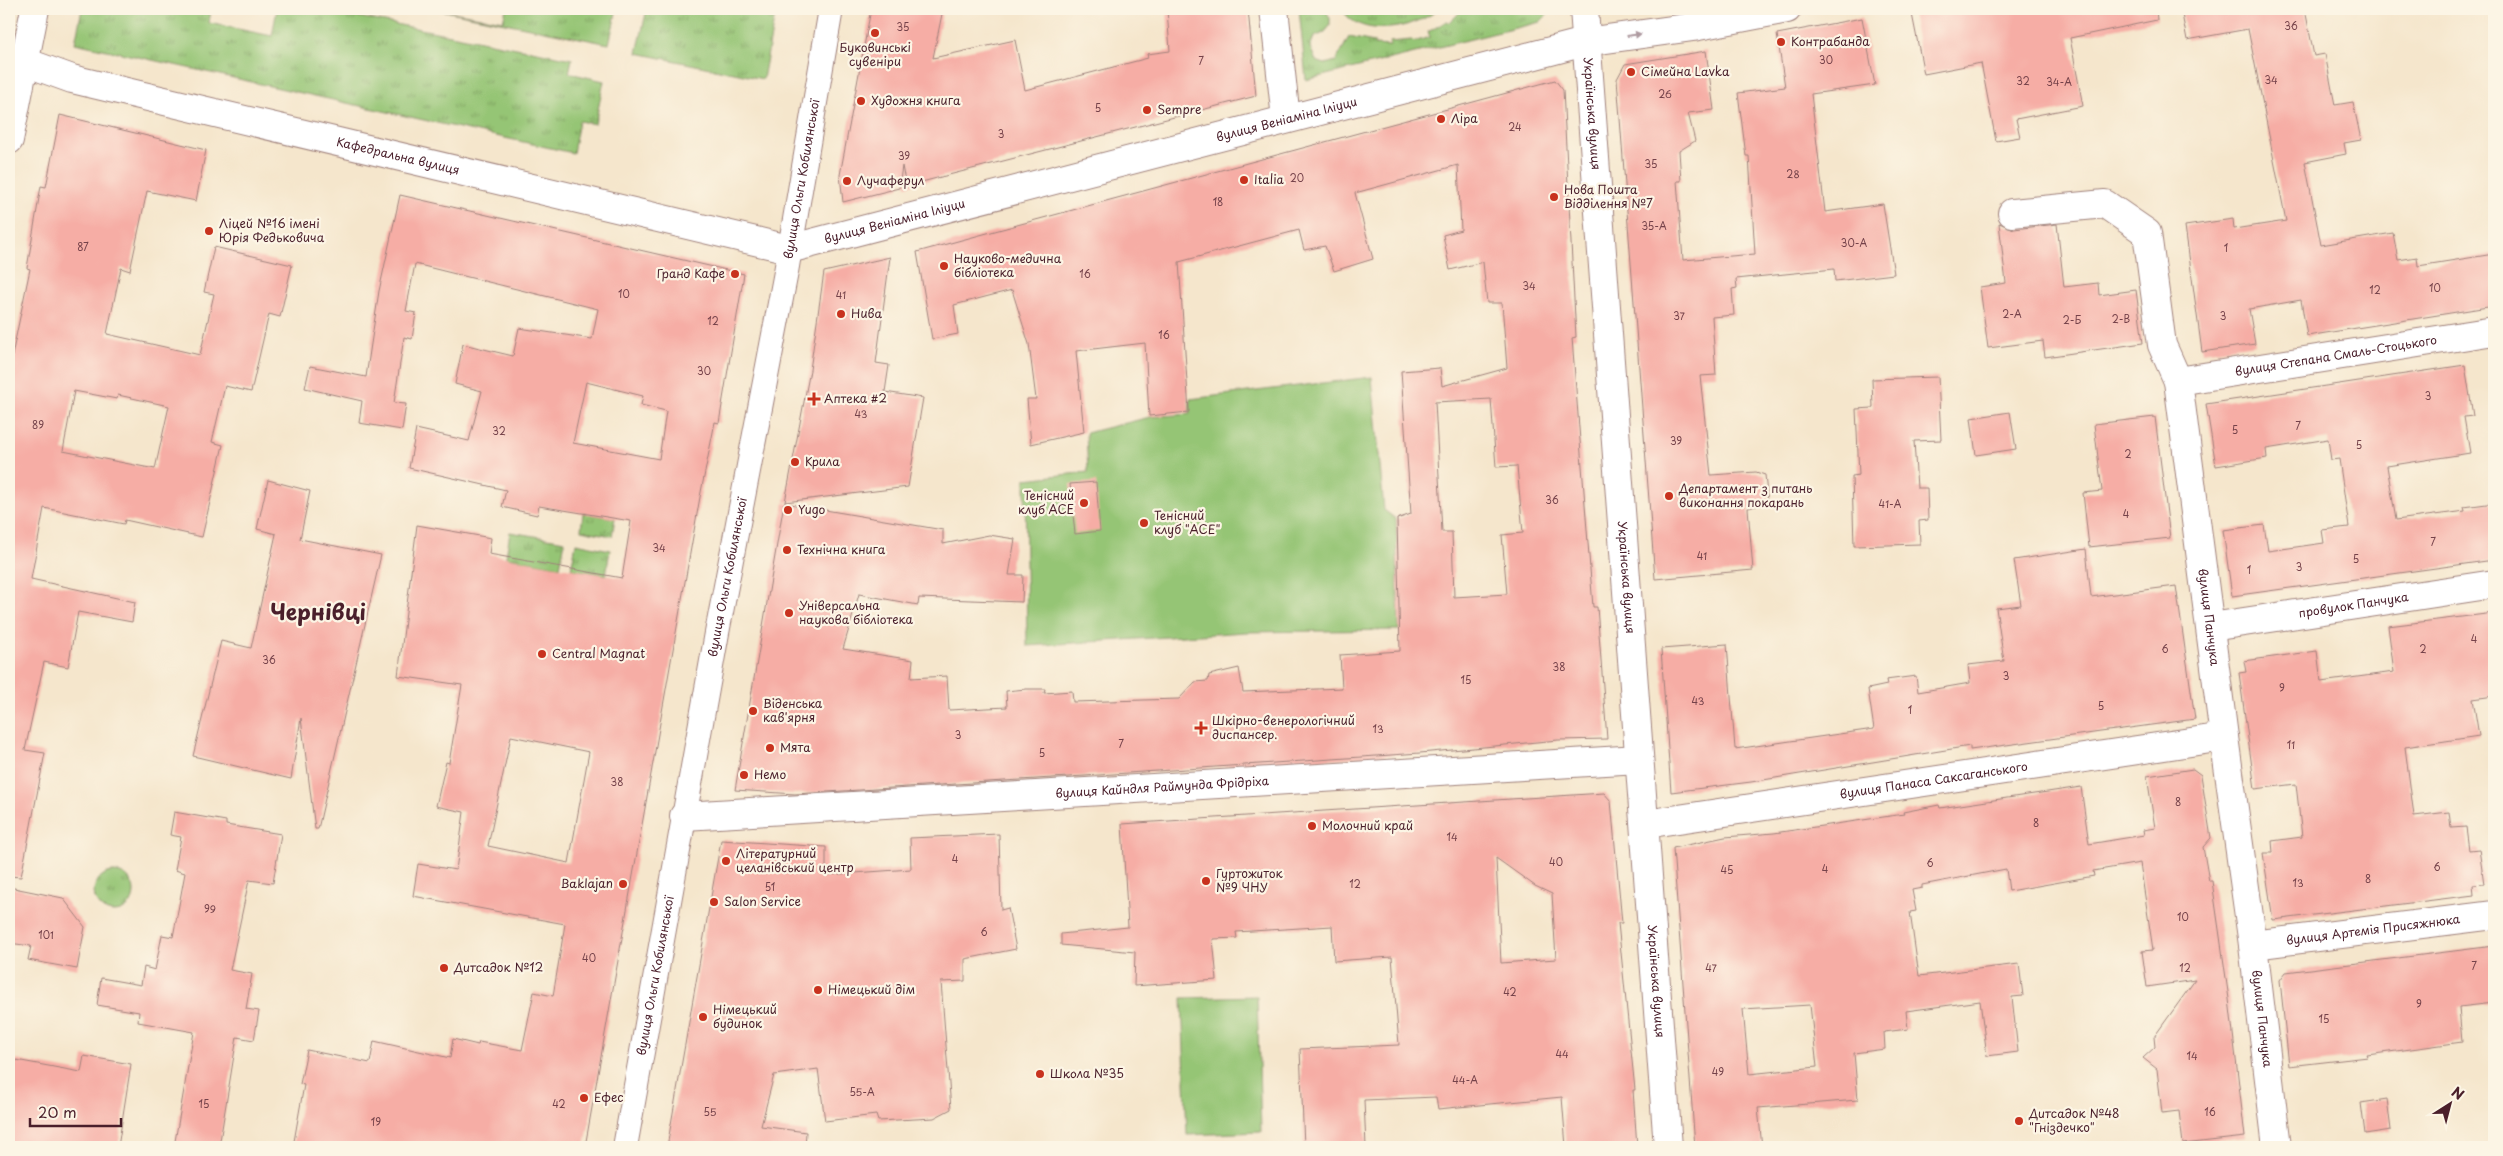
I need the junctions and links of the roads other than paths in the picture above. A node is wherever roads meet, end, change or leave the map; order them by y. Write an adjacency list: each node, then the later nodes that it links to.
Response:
1 (35, 9): 7 (street)
2 (831, 9): 11 (street, вулиця Ольги Кобилянської)
3 (1274, 9): 8 (street)
4 (1584, 9): 6 (street, Українська вулиця)
5 (1787, 9): 6 (street, вулиця Веніаміна Іліуци, one-way to 5)
6 (1585, 42): 8 (street, вулиця Веніаміна Іліуци); 17 (street, Українська вулиця)
7 (17, 59): 9 (street); 11 (street, Кафедральна вулиця)
8 (1286, 119): 11 (street, вулиця Веніаміна Іліуци)
9 (9, 140)
10 (2012, 212): 13 (street, вулиця Панчука)
11 (789, 249): 18 (street, вулиця Ольги Кобилянської)
12 (2494, 332): 13 (street, вулиця Степана Смаль-Стоцького)
13 (2178, 381): 15 (street, вулиця Панчука)
14 (2494, 584): 15 (street, провулок Панчука)
15 (2211, 627): 16 (street, вулиця Панчука)
16 (2224, 737): 19 (street, вулиця Панаса Саксаганського); 21 (street, вулиця Панчука)
17 (1639, 759): 18 (street, вулиця Кайндля Раймунда Фрідріха); 19 (street, Українська вулиця)
18 (684, 816): 22 (street, вулиця Ольги Кобилянської)
19 (1645, 824): 23 (street, Українська вулиця)
20 (2494, 915): 21 (street, вулиця Артемія Присяжнюка)
21 (2253, 945): 24 (street, вулиця Панчука)
22 (626, 1147)
23 (1668, 1147)
24 (2277, 1147)

